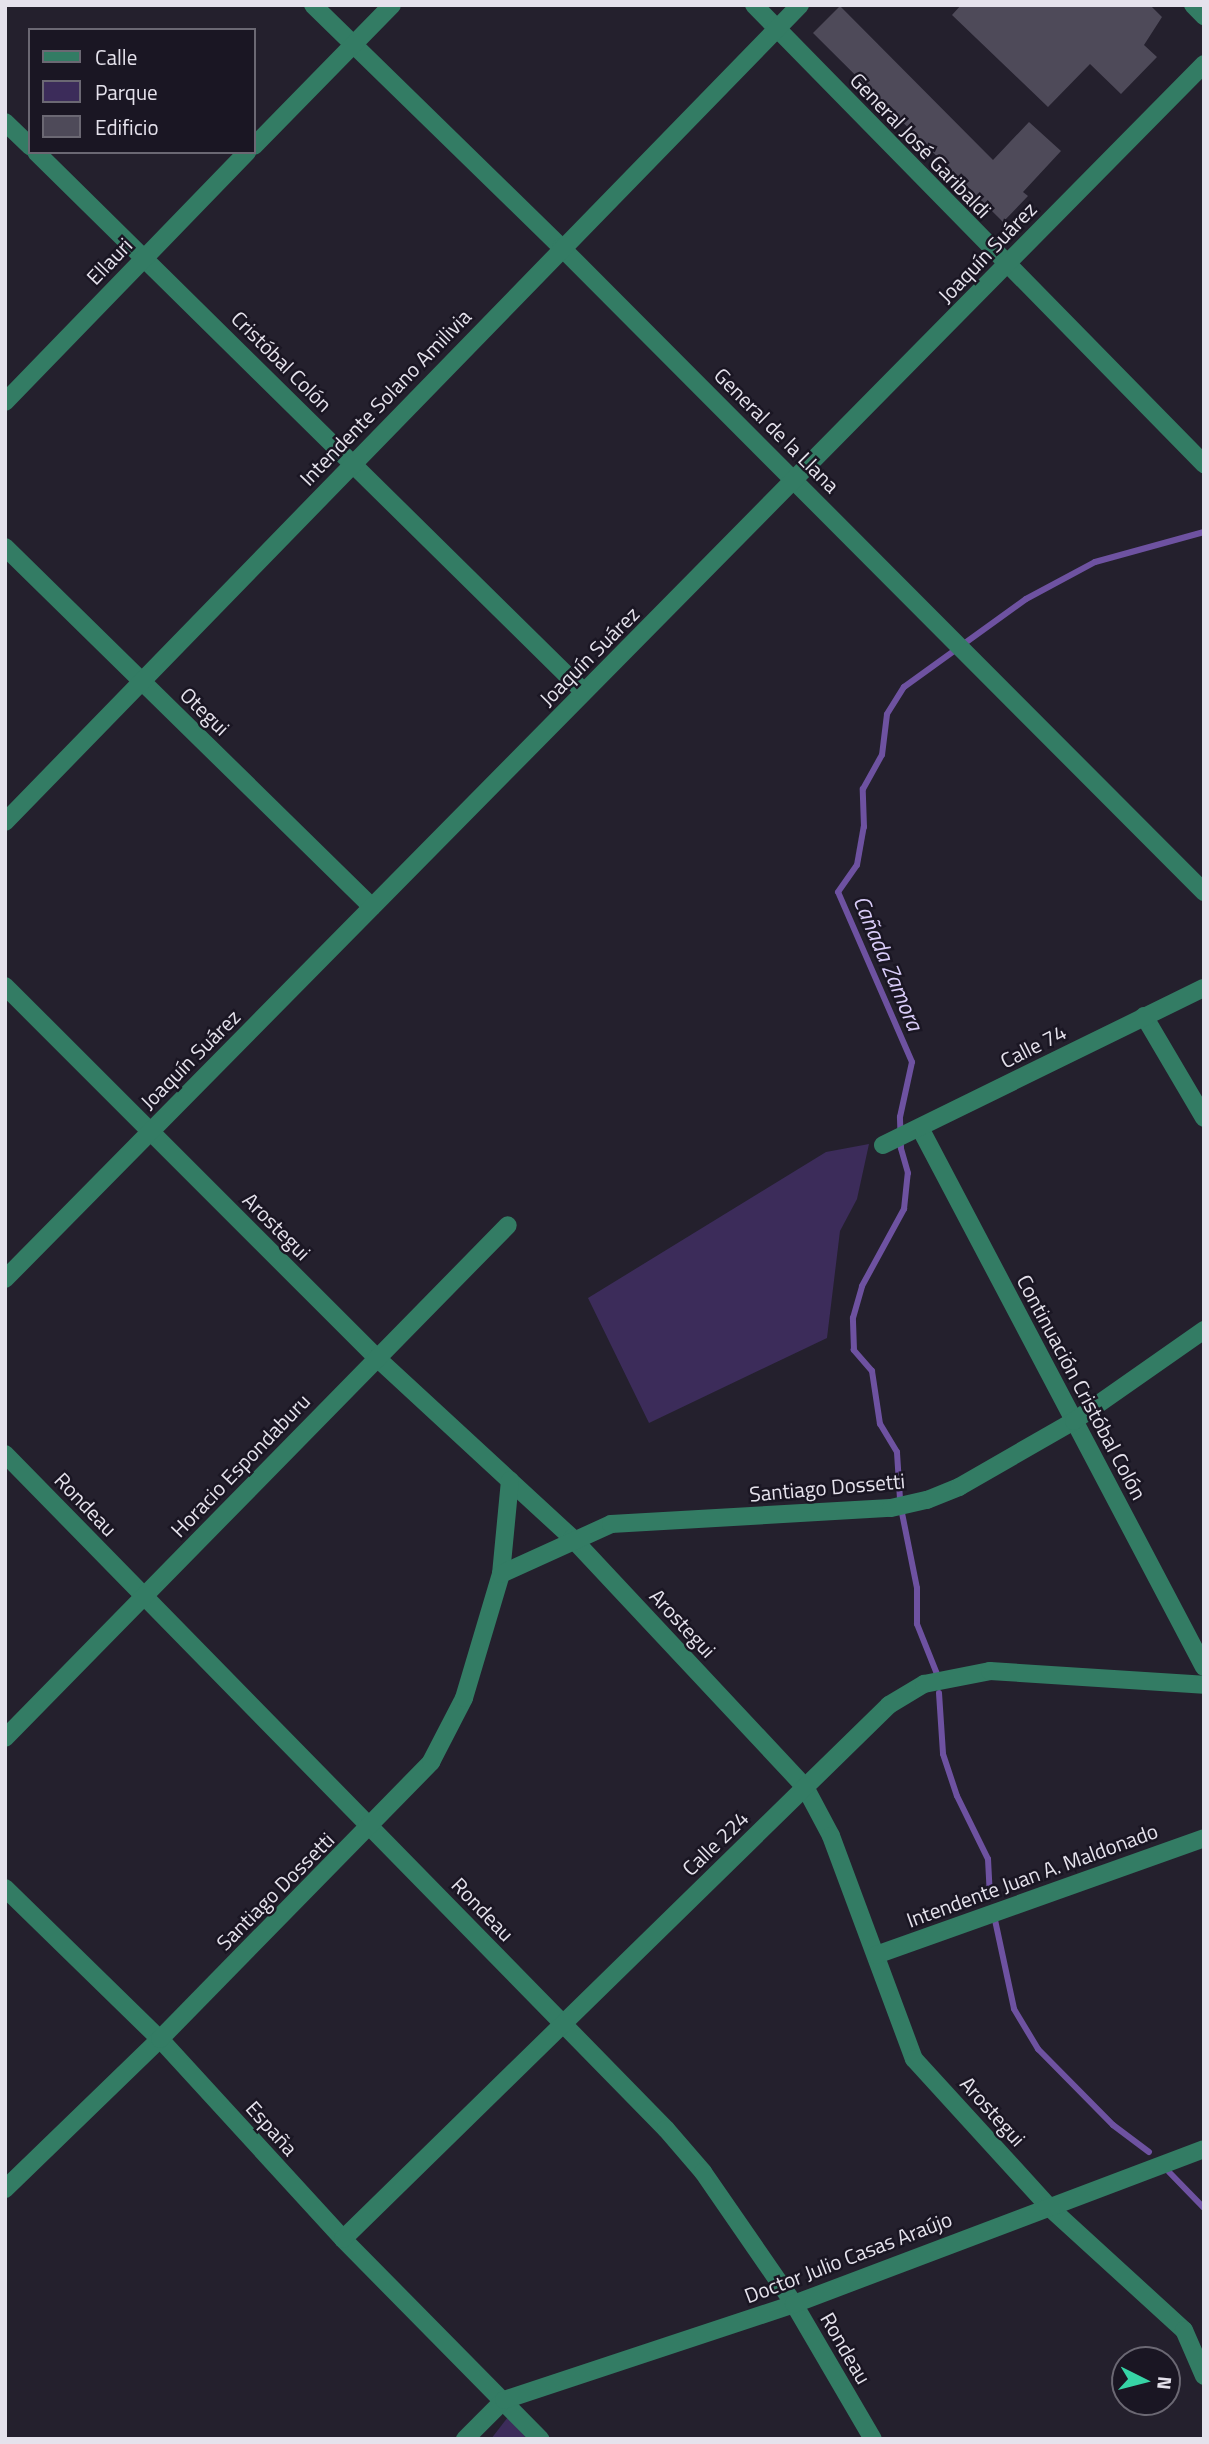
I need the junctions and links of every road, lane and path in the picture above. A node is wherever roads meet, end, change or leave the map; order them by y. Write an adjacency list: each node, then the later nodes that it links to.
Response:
1 (313, 5): 8 (street, General de la Llana)
2 (392, 5): 8 (street)
3 (754, 5): 7 (street, General José Garibaldi)
4 (800, 5): 7 (street, Intendente Solano Amilivia)
5 (1193, 5): 6 (street)
6 (1204, 16)
7 (776, 28): 15 (street, Intendente Solano Amilivia); 17 (street, General José Garibaldi)
8 (353, 45): 12 (street); 15 (street, General de la Llana)
9 (1204, 64): 17 (street, Joaquín Suárez)
10 (5, 122): 11 (street)
11 (28, 144)
12 (256, 144)
13 (38, 154): 16 (street, Cristóbal Colón)
14 (245, 154): 16 (street, Ellauri)
15 (561, 247): 19 (street, Intendente Solano Amilivia); 21 (street, General de la Llana)
16 (144, 257): 18 (street, Ellauri); 19 (street, Cristóbal Colón)
17 (1005, 265): 20 (street, General José Garibaldi); 21 (street, Joaquín Suárez)
18 (5, 402)
19 (353, 463): 23 (street, Intendente Solano Amilivia); 24 (street, Cristóbal Colón)
20 (1204, 464)
21 (795, 480): 24 (street, Joaquín Suárez); 26 (street, General de la Llana)
22 (5, 547): 23 (street, Otegui)
23 (141, 681): 25 (street, Intendente Solano Amilivia); 27 (street, Otegui)
24 (584, 692): 27 (street, Joaquín Suárez)
25 (5, 822)
26 (1204, 892)
27 (372, 907): 32 (street, Joaquín Suárez)
28 (5, 986): 32 (street, Arostegui)
29 (1204, 988): 30 (street, Calle 74)
30 (1144, 1016): 31 (street); 33 (street, Calle 74)
31 (1204, 1118)
32 (151, 1132): 35 (street, Joaquín Suárez); 37 (street, Arostegui)
33 (902, 1136): 38 (street, Continuación Cristóbal Colón)
34 (508, 1225): 37 (street, Horacio Espondaburu)
35 (5, 1279)
36 (1204, 1330): 38 (street, Santiago Dossetti)
37 (377, 1358): 40 (street, Arostegui); 43 (street, Horacio Espondaburu)
38 (1074, 1421): 41 (street, Santiago Dossetti); 44 (street, Continuación Cristóbal Colón)
39 (5, 1454): 43 (street, Rondeau)
40 (510, 1480): 41 (street, Arostegui); 42 (street, Santiago Dossetti)
41 (572, 1538): 42 (street, Santiago Dossetti); 47 (street, Arostegui)
42 (501, 1574): 48 (street, Santiago Dossetti)
43 (144, 1596): 46 (street, Horacio Espondaburu); 48 (street, Rondeau)
44 (1204, 1667)
45 (1204, 1685): 47 (street, Calle 224)
46 (5, 1738)
47 (805, 1787): 51 (street, Arostegui); 52 (street, Calle 224)
48 (370, 1827): 52 (street, Rondeau); 53 (street, Santiago Dossetti)
49 (1204, 1838): 51 (street, Intendente Juan A. Maldonado)
50 (5, 1888): 53 (street, España)
51 (876, 1955): 56 (street, Arostegui)
52 (563, 2023): 57 (street, Calle 224); 58 (street, Rondeau)
53 (160, 2039): 55 (street, Santiago Dossetti); 57 (street, España)
54 (1204, 2149): 56 (street, Doctor Julio Casas Araújo)
55 (5, 2189)
56 (1048, 2206): 58 (street, Doctor Julio Casas Araújo); 59 (street, Arostegui)
57 (343, 2239): 60 (street, España)
58 (794, 2304): 60 (street, Doctor Julio Casas Araújo); 63 (street, Rondeau)
59 (1204, 2376)
60 (504, 2400): 61 (street); 62 (street, España)
61 (465, 2439)
62 (540, 2439)
63 (873, 2439)

